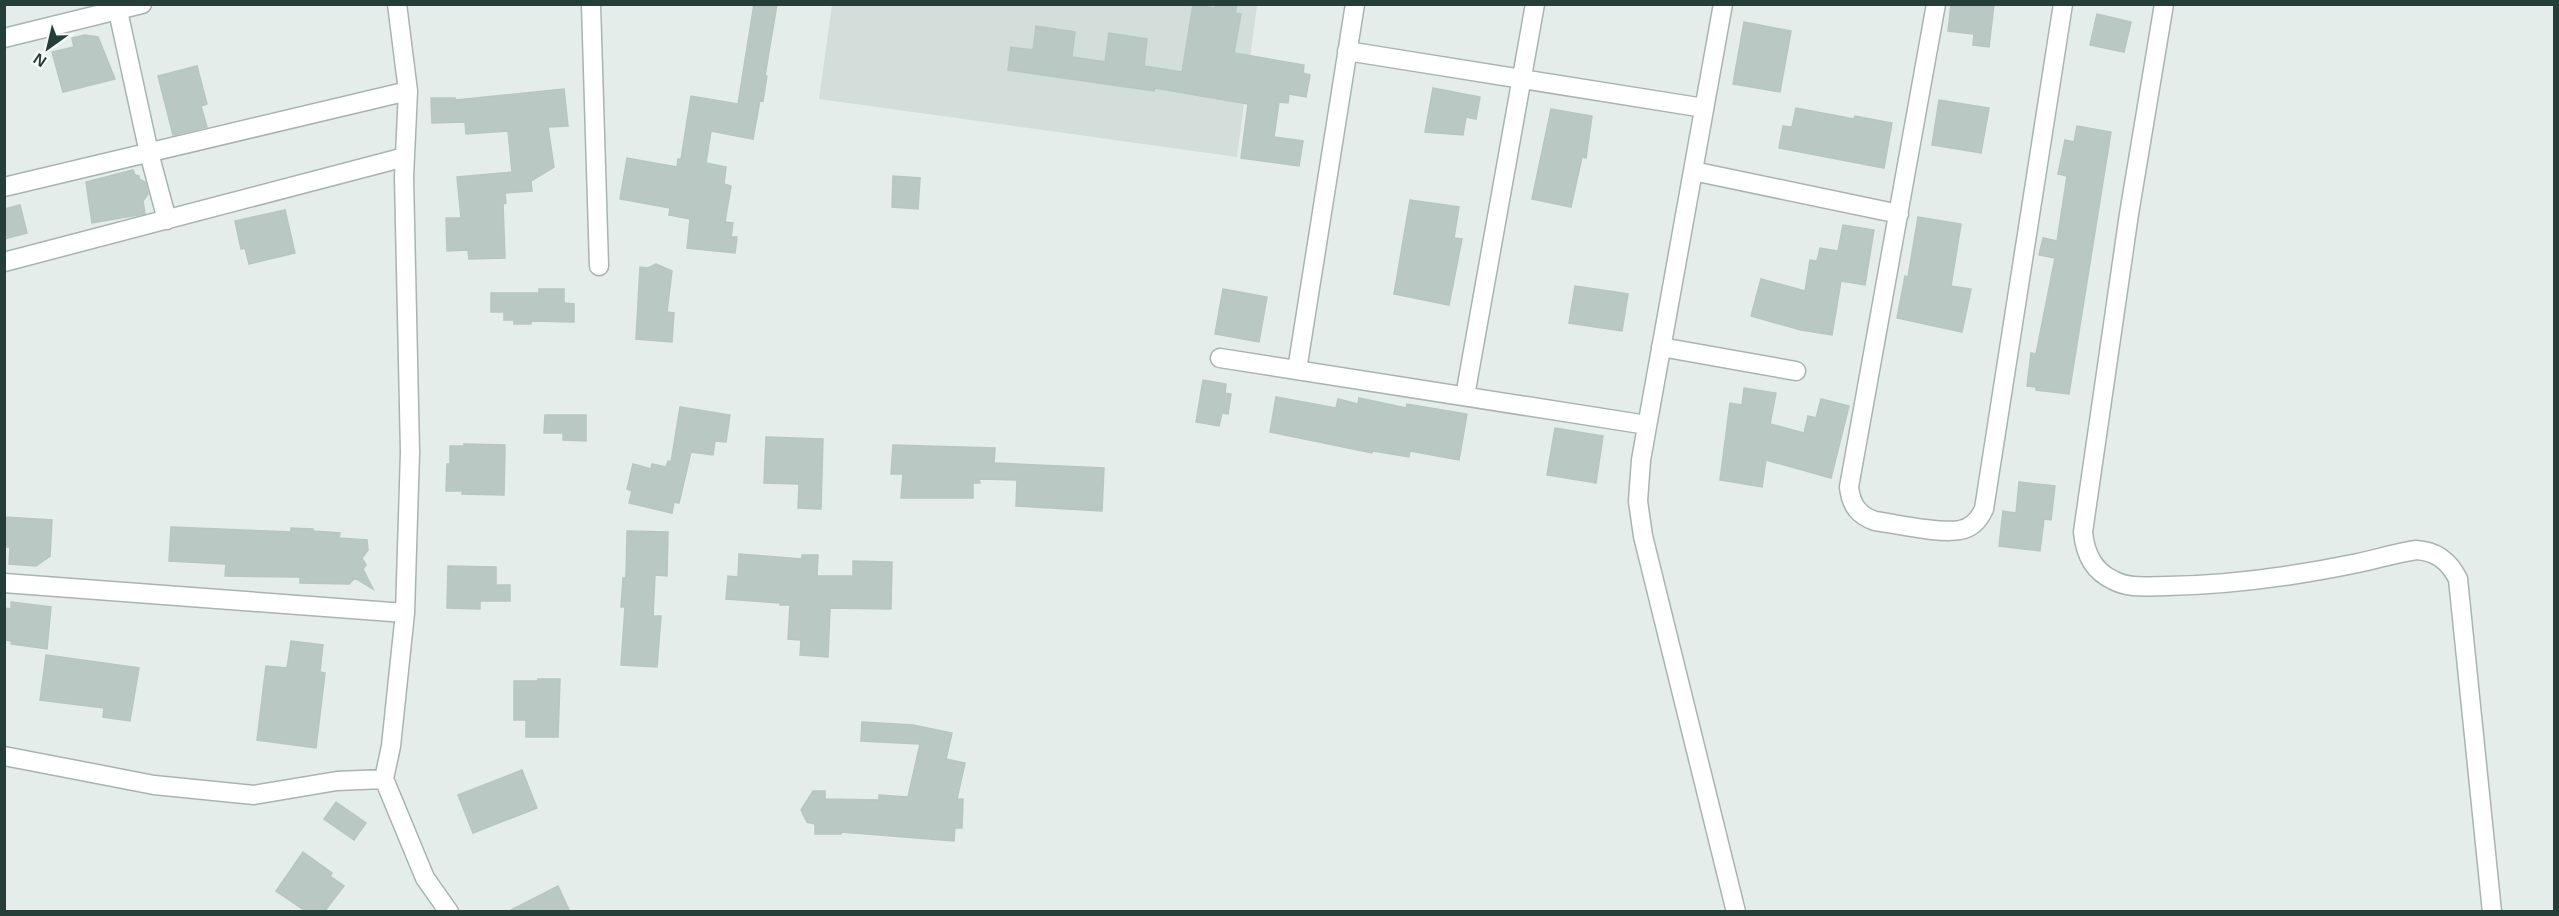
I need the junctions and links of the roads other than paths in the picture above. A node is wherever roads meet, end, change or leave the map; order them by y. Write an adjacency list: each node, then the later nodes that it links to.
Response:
1 (142, 4): 10 (street)
2 (398, 4): 15 (street)
3 (591, 4): 24 (street)
4 (1355, 4): 13 (street)
5 (1535, 4): 14 (street)
6 (1723, 4): 16 (street)
7 (1936, 4): 21 (street)
8 (2063, 4): 21 (street)
9 (2164, 4): 37 (street)
10 (118, 11): 11 (street); 17 (street)
11 (82, 12): 12 (street)
12 (4, 39)
13 (1347, 51): 14 (street); 27 (street)
14 (1523, 79): 16 (street); 29 (street)
15 (408, 91): 17 (street); 18 (street)
16 (1704, 108): 19 (street)
17 (149, 153): 20 (street); 22 (street)
18 (405, 157): 22 (street); 32 (street)
19 (1693, 171): 21 (street); 25 (street)
20 (4, 187)
21 (1899, 214)
22 (167, 220): 23 (street)
23 (4, 262)
24 (599, 266)
25 (1661, 347): 28 (street); 30 (street)
26 (1220, 358): 27 (street)
27 (1296, 370): 29 (street)
28 (1796, 371)
29 (1465, 396): 30 (street)
30 (1647, 425): 36 (street)
31 (4, 583): 32 (street)
32 (405, 613): 34 (street)
33 (4, 756): 34 (street)
34 (384, 779): 35 (street)
35 (449, 912)
36 (1736, 912)
37 (2492, 912)

